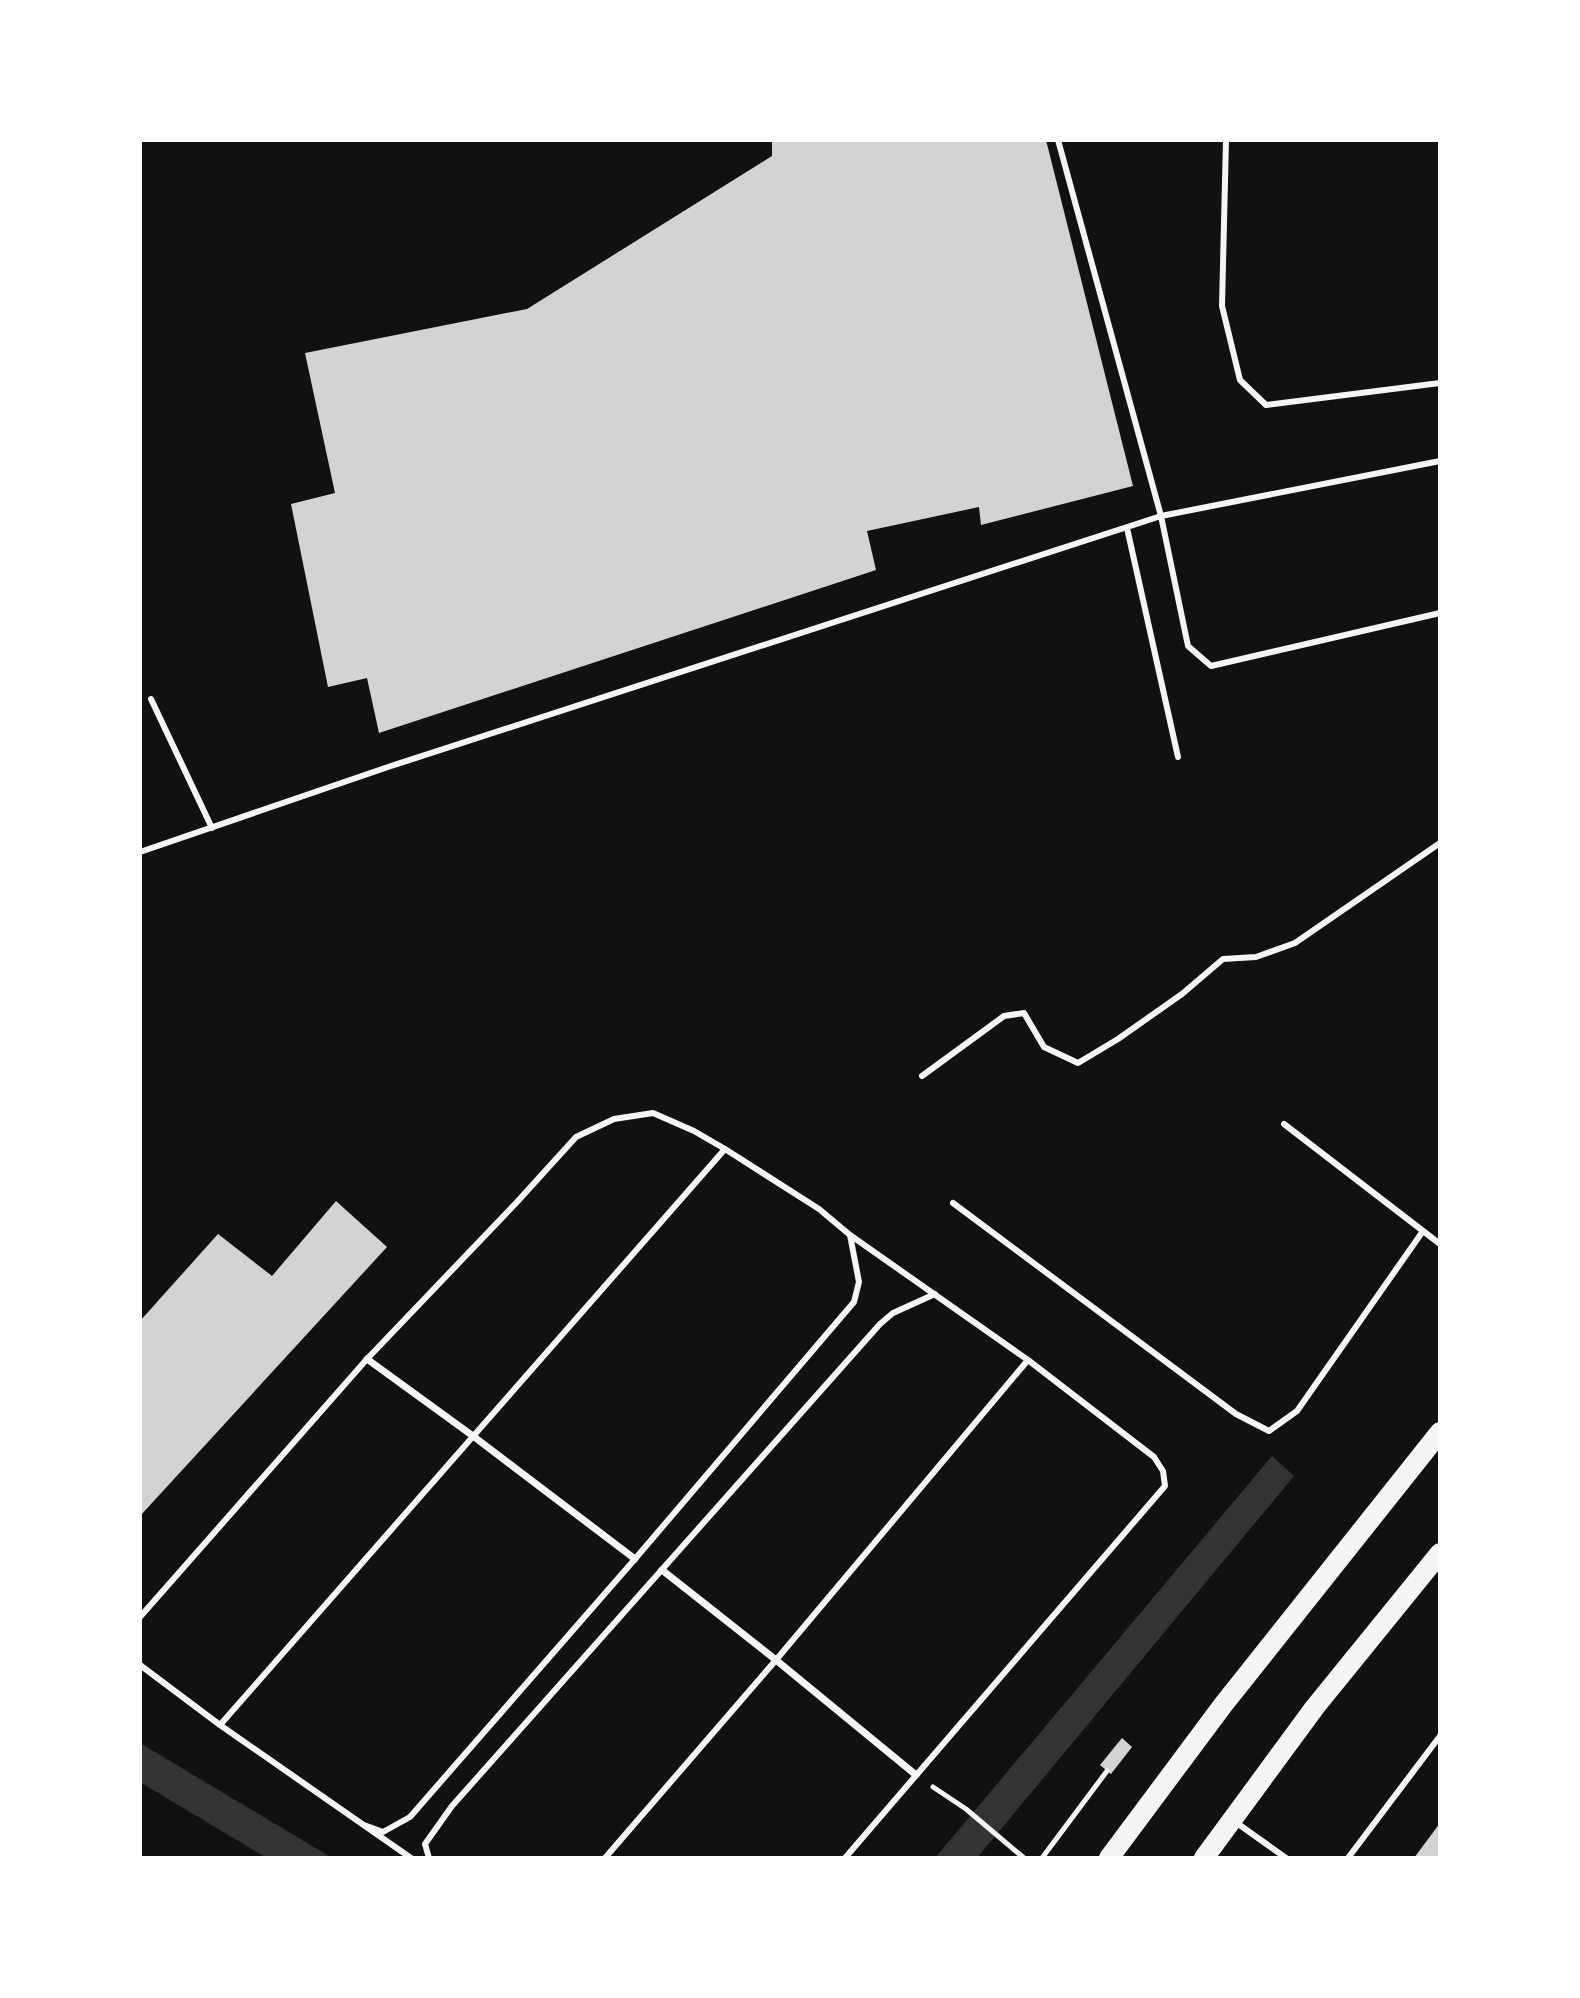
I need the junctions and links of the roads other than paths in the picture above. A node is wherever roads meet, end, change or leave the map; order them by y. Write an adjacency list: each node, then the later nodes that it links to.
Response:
1 (1058, 140): 5 (lane)
2 (1226, 140): 3 (lane)
3 (1440, 383)
4 (1440, 461): 5 (lane)
5 (1161, 516): 6 (lane); 7 (lane)
6 (1127, 528): 9 (lane); 10 (lane)
7 (1440, 613)
8 (151, 699): 10 (lane)
9 (1178, 757)
10 (212, 828): 12 (lane)
11 (1440, 843): 13 (lane)
12 (140, 852)
13 (922, 1076)
14 (1284, 1124): 17 (lane)
15 (725, 1149): 18 (lane); 21 (lane); 24 (lane)
16 (953, 1203): 17 (lane)
17 (1423, 1231): 19 (lane)
18 (850, 1235): 20 (lane); 26 (lane)
19 (1440, 1244)
20 (935, 1294): 22 (lane); 27 (lane)
21 (367, 1359): 24 (street); 28 (lane)
22 (1028, 1360): 29 (lane); 33 (lane)
23 (1440, 1432): 40 (main road)
24 (473, 1436): 26 (street); 31 (lane)
25 (1440, 1553): 34 (main road)
26 (635, 1559): 35 (lane)
27 (662, 1570): 29 (street); 37 (lane)
28 (140, 1617)
29 (776, 1660): 33 (street); 38 (lane)
30 (140, 1665): 31 (lane)
31 (220, 1725): 35 (lane)
32 (1440, 1736): 43 (lane)
33 (916, 1775): 39 (lane)
34 (1232, 1820): 41 (main road); 42 (lane)
35 (364, 1825): 36 (lane)
36 (411, 1858)
37 (429, 1858)
38 (605, 1858)
39 (845, 1858)
40 (1109, 1858)
41 (1204, 1858)
42 (1286, 1858)
43 (1348, 1858)

